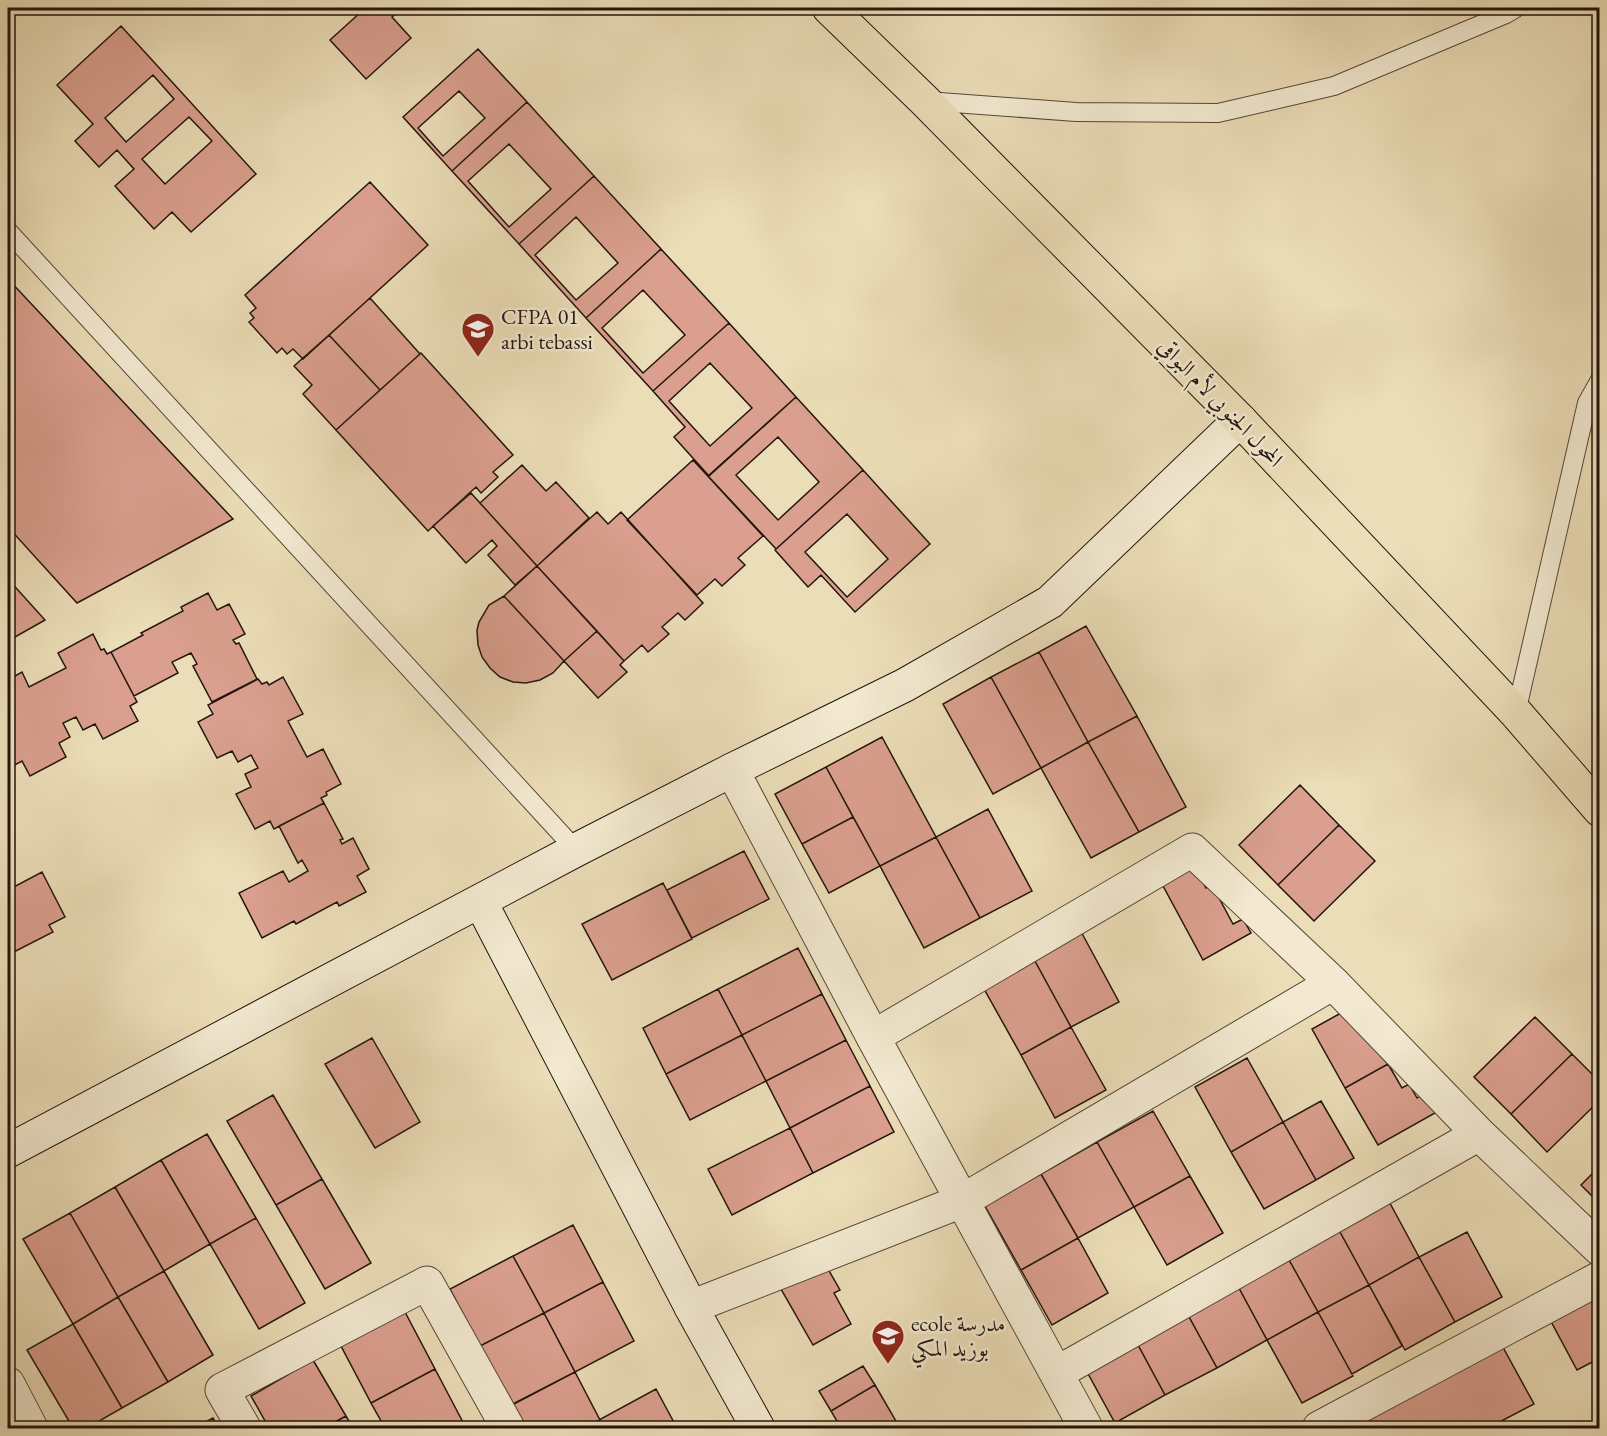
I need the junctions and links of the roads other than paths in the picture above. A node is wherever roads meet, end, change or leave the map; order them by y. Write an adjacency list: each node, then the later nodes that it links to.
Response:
1 (829, 8): 3 (main road, المحول الجنوبي لأم البواقي)
2 (1516, 8): 3 (lane)
3 (925, 101): 6 (main road, المحول الجنوبي لأم البواقي)
4 (8, 231): 10 (lane)
5 (1599, 380): 7 (lane)
6 (1240, 420): 7 (main road, المحول الجنوبي لأم البواقي); 8 (street)
7 (1516, 713): 9 (main road, المحول الجنوبي لأم البواقي)
8 (732, 770): 10 (street); 13 (street)
9 (1599, 810)
10 (576, 850): 11 (street)
11 (480, 901): 15 (street); 19 (street)
12 (1333, 983): 13 (street); 14 (street); 16 (street)
13 (873, 1036): 16 (street)
14 (1479, 1134): 17 (street); 20 (street)
15 (8, 1151)
16 (962, 1201): 19 (street); 20 (street)
17 (1599, 1249)
18 (1599, 1278): 27 (street)
19 (691, 1307): 25 (street)
20 (1057, 1373): 26 (street)
21 (8, 1383): 22 (street)
22 (32, 1428)
23 (244, 1428): 24 (street)
24 (508, 1428)
25 (758, 1428)
26 (1086, 1428)
27 (1319, 1428)

